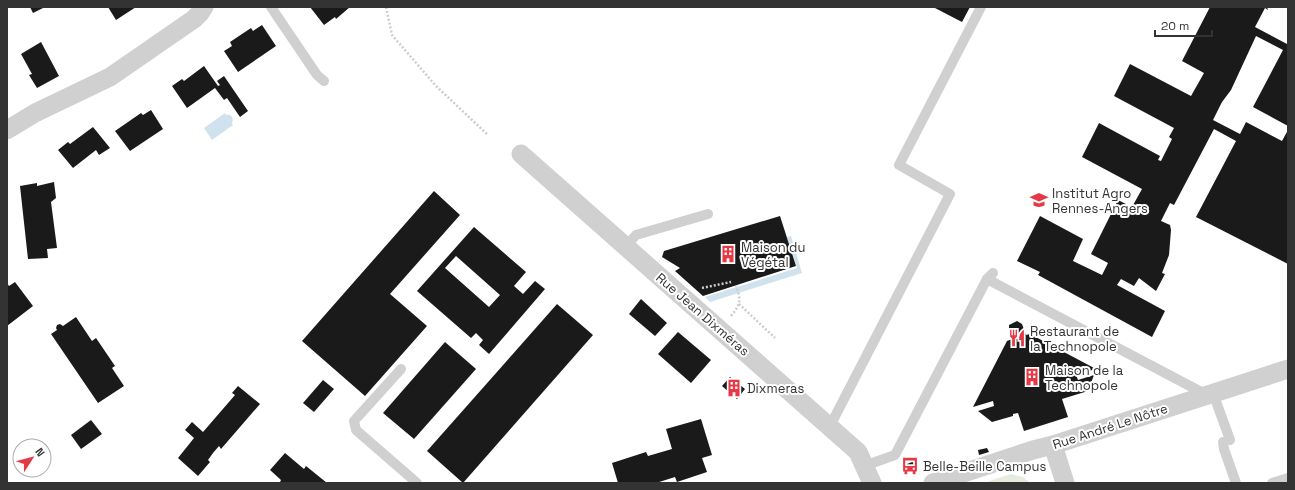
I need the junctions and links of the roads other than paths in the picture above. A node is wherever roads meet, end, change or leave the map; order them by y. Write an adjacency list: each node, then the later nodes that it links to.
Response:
1 (204, 7): 5 (street)
2 (271, 7): 4 (lane)
3 (981, 7): 12 (lane)
4 (324, 82)
5 (7, 130)
6 (521, 154): 8 (street, Rue Jean Dixméras)
7 (708, 214): 8 (lane)
8 (626, 246): 12 (street, Rue Jean Dixméras)
9 (401, 369): 16 (lane)
10 (1288, 369): 11 (street, Rue André Le Nôtre)
11 (1210, 394): 13 (street, Rue André Le Nôtre); 14 (lane); 19 (lane)
12 (830, 426): 14 (street, Rue Jean Dixméras)
13 (1053, 445): 17 (street, Rue André Le Nôtre); 18 (street)
14 (868, 475)
15 (1288, 478): 20 (lane)
16 (417, 483)
17 (933, 483)
18 (1065, 483)
19 (1236, 483)
20 (1272, 483)

